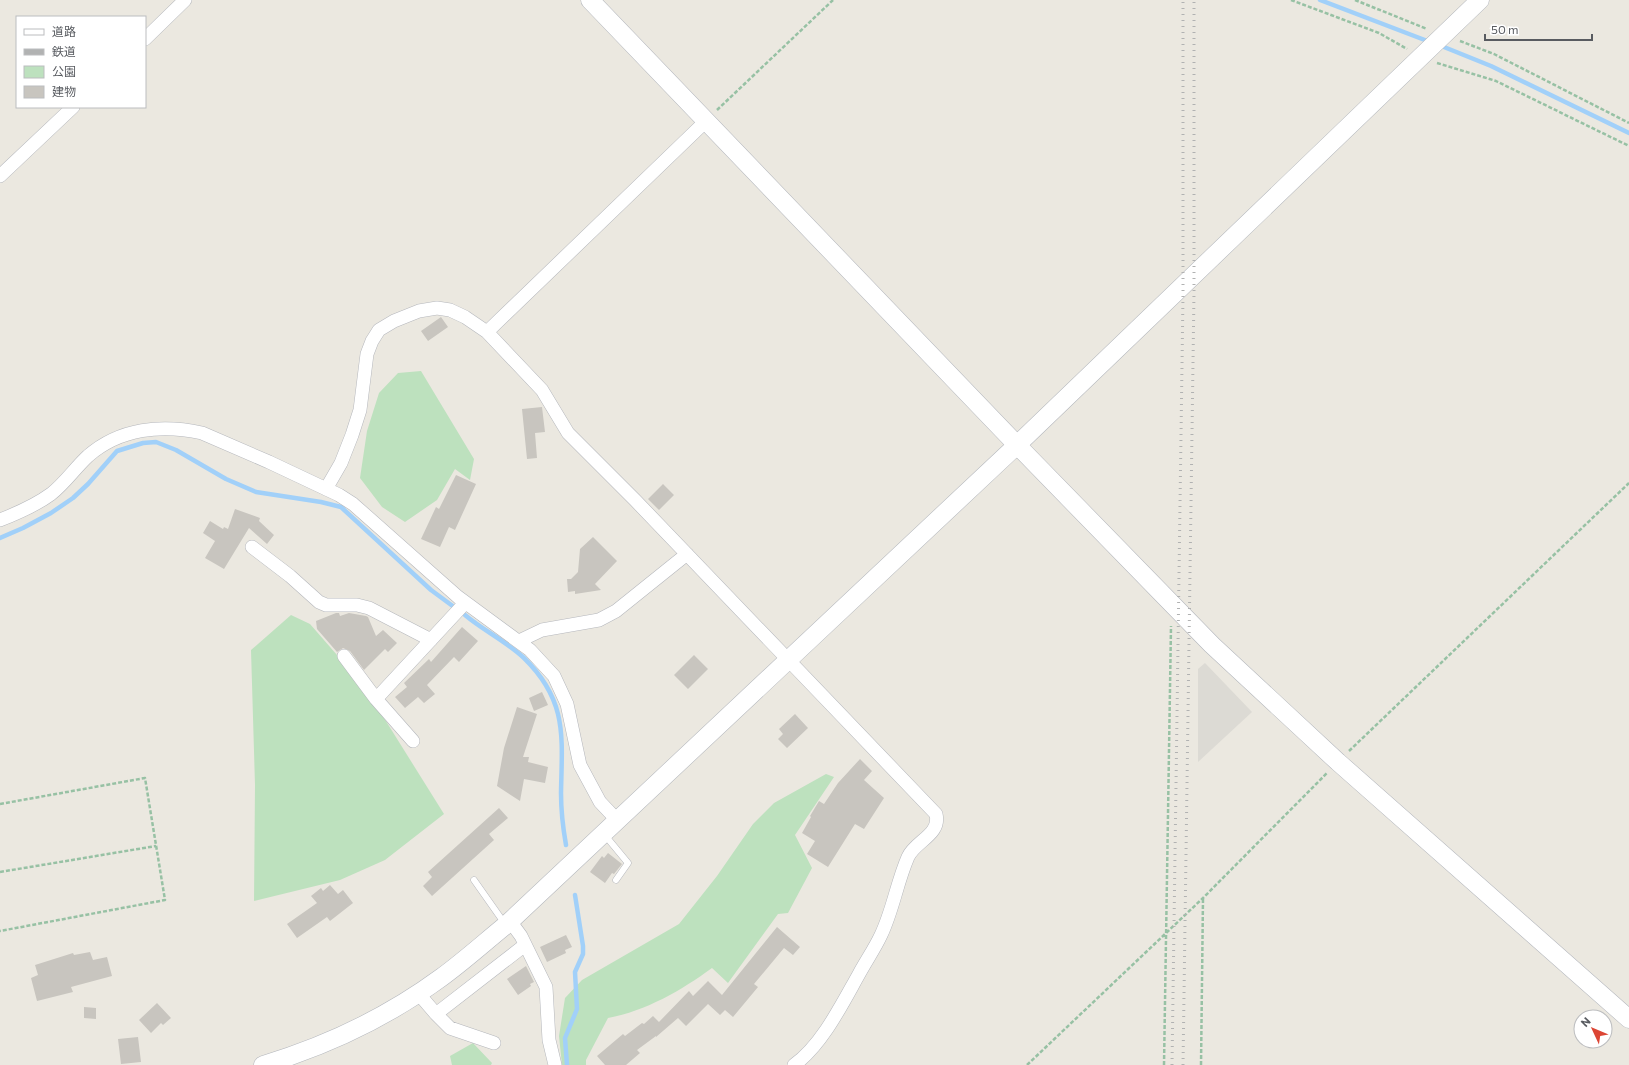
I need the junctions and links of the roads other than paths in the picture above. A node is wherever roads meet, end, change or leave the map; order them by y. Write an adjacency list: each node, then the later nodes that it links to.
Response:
1 (186, 0): 4 (street)
2 (590, 0): 6 (street)
3 (1480, 0): 9 (street)
4 (146, 37)
5 (72, 108): 7 (street)
6 (706, 121): 8 (street); 9 (street)
7 (0, 176)
8 (486, 332): 10 (street); 13 (street)
9 (1017, 445): 18 (street); 29 (street)
10 (326, 489): 11 (street); 14 (street)
11 (0, 520)
12 (252, 547): 15 (street)
13 (687, 554): 16 (street); 18 (street)
14 (465, 603): 15 (street); 16 (street)
15 (431, 640): 19 (street)
16 (519, 641): 21 (street)
17 (344, 656): 19 (street)
18 (787, 660): 21 (street); 33 (street)
19 (376, 699): 20 (street)
20 (413, 741)
21 (616, 820): 22 (street)
22 (603, 833): 24 (lane); 25 (street)
23 (474, 880): 25 (lane)
24 (616, 880)
25 (508, 923): 26 (street); 27 (street)
26 (526, 945): 28 (street); 32 (street)
27 (418, 993): 28 (street); 31 (street)
28 (436, 1014): 30 (street)
29 (1629, 1019)
30 (494, 1043)
31 (263, 1065)
32 (555, 1065)
33 (794, 1065)

